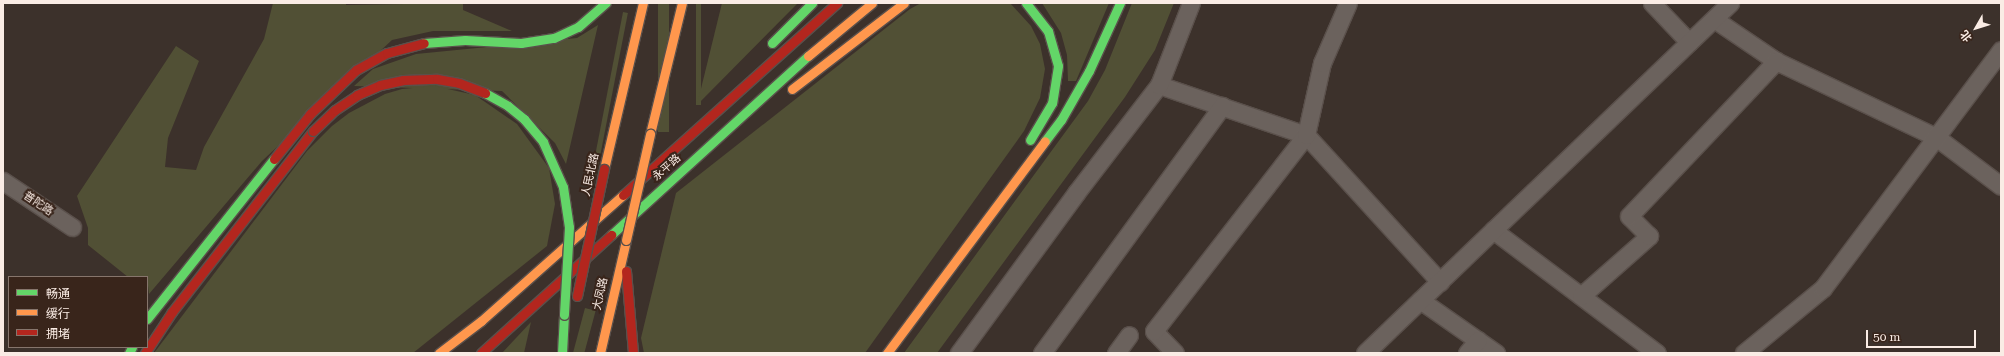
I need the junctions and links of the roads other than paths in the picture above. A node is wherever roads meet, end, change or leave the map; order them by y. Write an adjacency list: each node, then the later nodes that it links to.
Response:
1 (606, 3): 37 (main road)
2 (643, 3): 46 (main road, 人民北路, bridge)
3 (682, 3): 33 (main road, 大凤路, bridge)
4 (812, 3): 16 (main road)
5 (837, 3): 22 (main road, 永平路)
6 (872, 3): 25 (main road, 永平路)
7 (904, 3): 21 (main road)
8 (1026, 3): 28 (main road)
9 (1120, 3): 49 (main road)
10 (1191, 3): 20 (street)
11 (1348, 3): 26 (street)
12 (1652, 3): 15 (street)
13 (1730, 3): 14 (street)
14 (1714, 19): 15 (street); 18 (street)
15 (1689, 42): 32 (street)
16 (768, 48)
17 (2001, 50): 27 (street)
18 (1776, 62): 27 (street); 35 (street)
19 (753, 65): 22 (main road)
20 (1159, 85): 23 (street); 50 (street)
21 (786, 94)
22 (726, 101): 38 (main road, 永平路)
23 (1222, 106): 26 (street); 51 (street)
24 (763, 111): 25 (main road)
25 (726, 130): 41 (main road, 永平路)
26 (1306, 135): 34 (street); 53 (street)
27 (1936, 137): 30 (street); 58 (street)
28 (1025, 147)
29 (3, 182): 31 (street, 普陀路)
30 (2001, 186)
31 (72, 228)
32 (1493, 230): 34 (street); 35 (street)
33 (624, 251): 47 (main road, 大凤路); 48 (main road)
34 (1440, 282): 36 (street)
35 (1581, 296): 57 (street)
36 (1420, 300): 40 (street); 54 (street)
37 (148, 318)
38 (481, 322): 43 (main road); 44 (main road, 永平路)
39 (1129, 335): 52 (street)
40 (1478, 340): 55 (street); 56 (street)
41 (481, 352)
42 (145, 353): 45 (main road, bridge)
43 (439, 353)
44 (447, 353)
45 (562, 353)
46 (565, 353)
47 (600, 353)
48 (634, 353)
49 (887, 353)
50 (959, 353)
51 (1042, 353)
52 (1116, 353)
53 (1174, 353)
54 (1365, 353)
55 (1467, 353)
56 (1496, 353)
57 (1657, 353)
58 (1744, 353)

